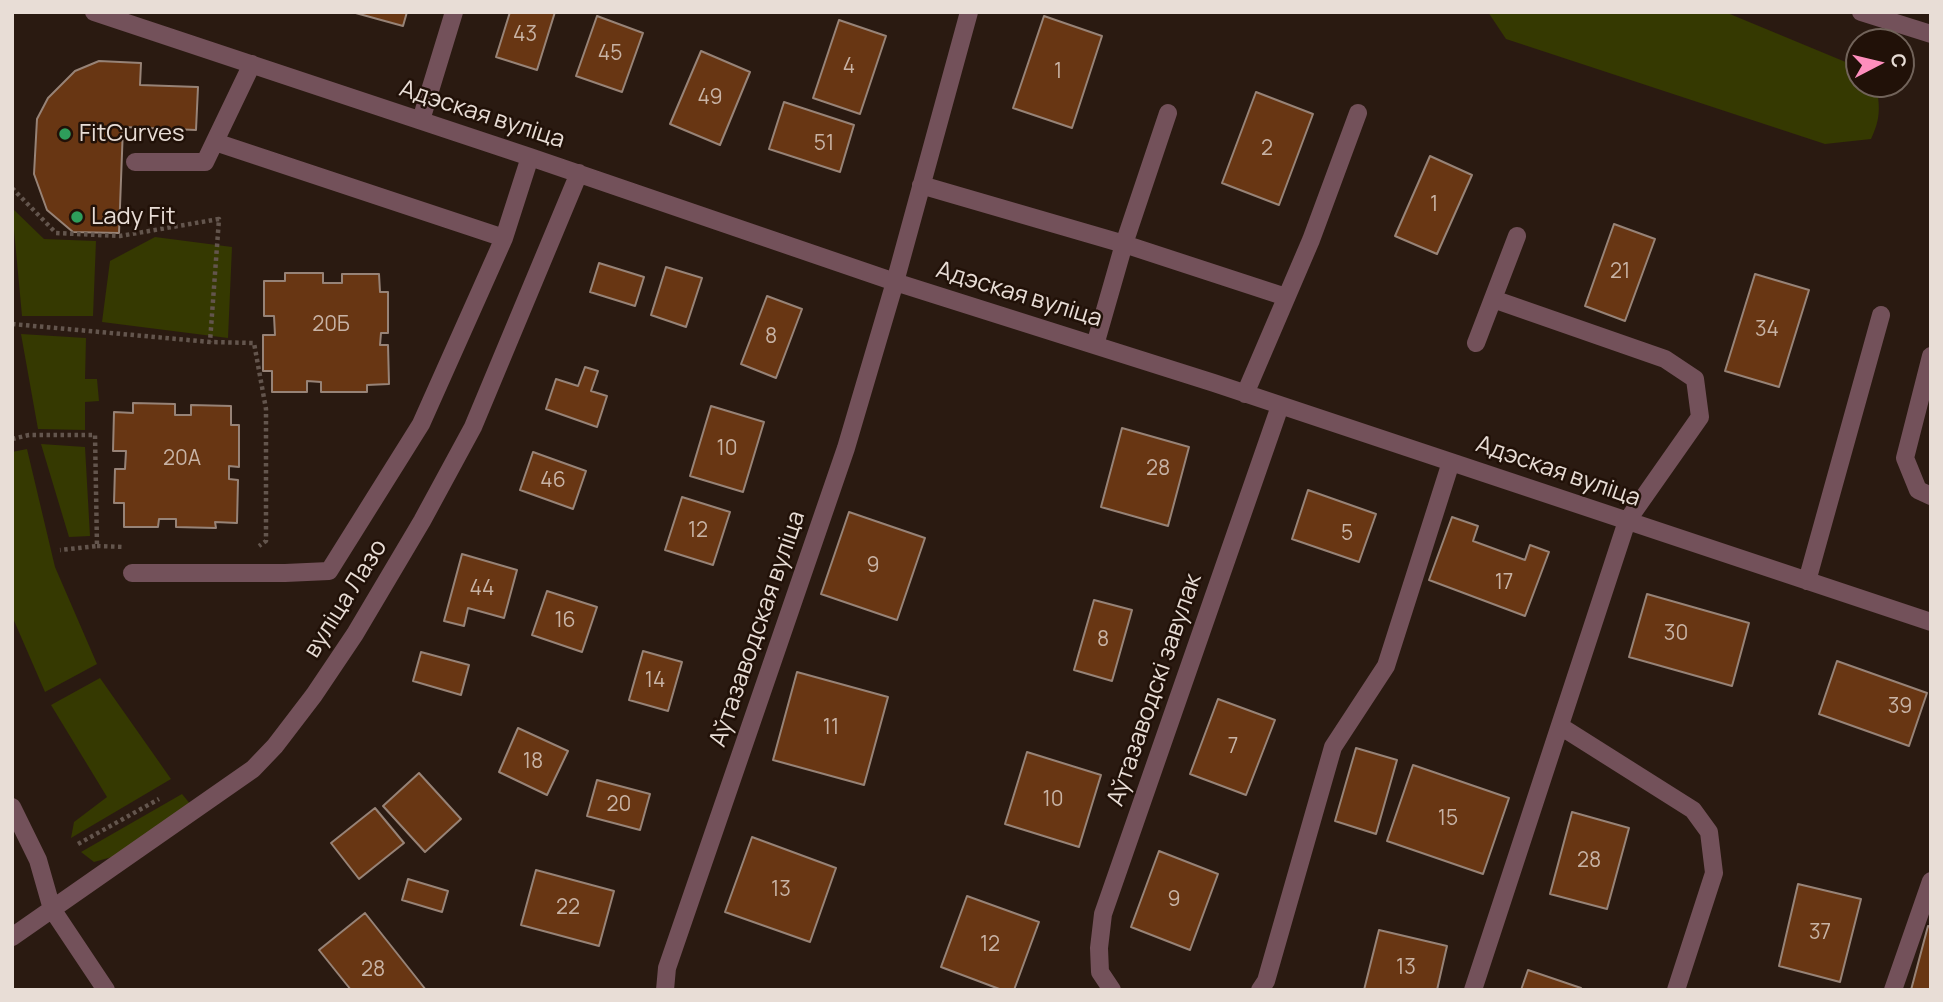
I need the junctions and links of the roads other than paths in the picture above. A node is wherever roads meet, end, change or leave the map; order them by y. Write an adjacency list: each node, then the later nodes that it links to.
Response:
1 (94, 12): 6 (street, Адэская вуліца)
2 (454, 12): 9 (street)
3 (969, 12): 14 (street, Аўтазаводская вуліца)
4 (1861, 12): 5 (street)
5 (1930, 31)
6 (252, 64): 9 (street, Адэская вуліца); 10 (street)
7 (1168, 113): 17 (street)
8 (1358, 113): 19 (street)
9 (421, 120): 11 (street, Адэская вуліца)
10 (215, 142): 12 (street); 16 (street)
11 (530, 157): 13 (street, Адэская вуліца); 16 (street)
12 (135, 162)
13 (579, 173): 18 (street, Адэская вуліца); 36 (street, вуліца Лазо)
14 (921, 186): 17 (street); 18 (street, Аўтазаводская вуліца)
15 (1517, 236): 20 (street)
16 (504, 238): 30 (street)
17 (1124, 244): 19 (street); 23 (street)
18 (895, 282): 23 (street, Адэская вуліца); 39 (street, Аўтазаводская вуліца)
19 (1286, 297): 25 (street)
20 (1493, 299): 22 (street); 29 (street)
21 (1881, 315): 31 (street)
22 (1475, 343)
23 (1095, 345): 25 (street, Адэская вуліца)
24 (1931, 356): 28 (street)
25 (1245, 394): 26 (street, Адэская вуліца)
26 (1280, 406): 27 (street, Адэская вуліца); 40 (street, Аўтазаводскі завулак)
27 (1451, 462): 29 (street, Адэская вуліца); 41 (street)
28 (1931, 496)
29 (1627, 521): 31 (street, Адэская вуліца); 33 (street)
30 (132, 573)
31 (1807, 581): 32 (street, Адэская вуліца)
32 (1931, 622)
33 (1560, 726): 42 (street); 43 (street)
34 (12, 807): 36 (street)
35 (1931, 881): 44 (street)
36 (52, 909): 37 (street, вуліца Лазо); 38 (street)
37 (12, 937)
38 (106, 990)
39 (665, 990)
40 (1112, 990)
41 (1260, 990)
42 (1473, 990)
43 (1676, 990)
44 (1893, 990)

